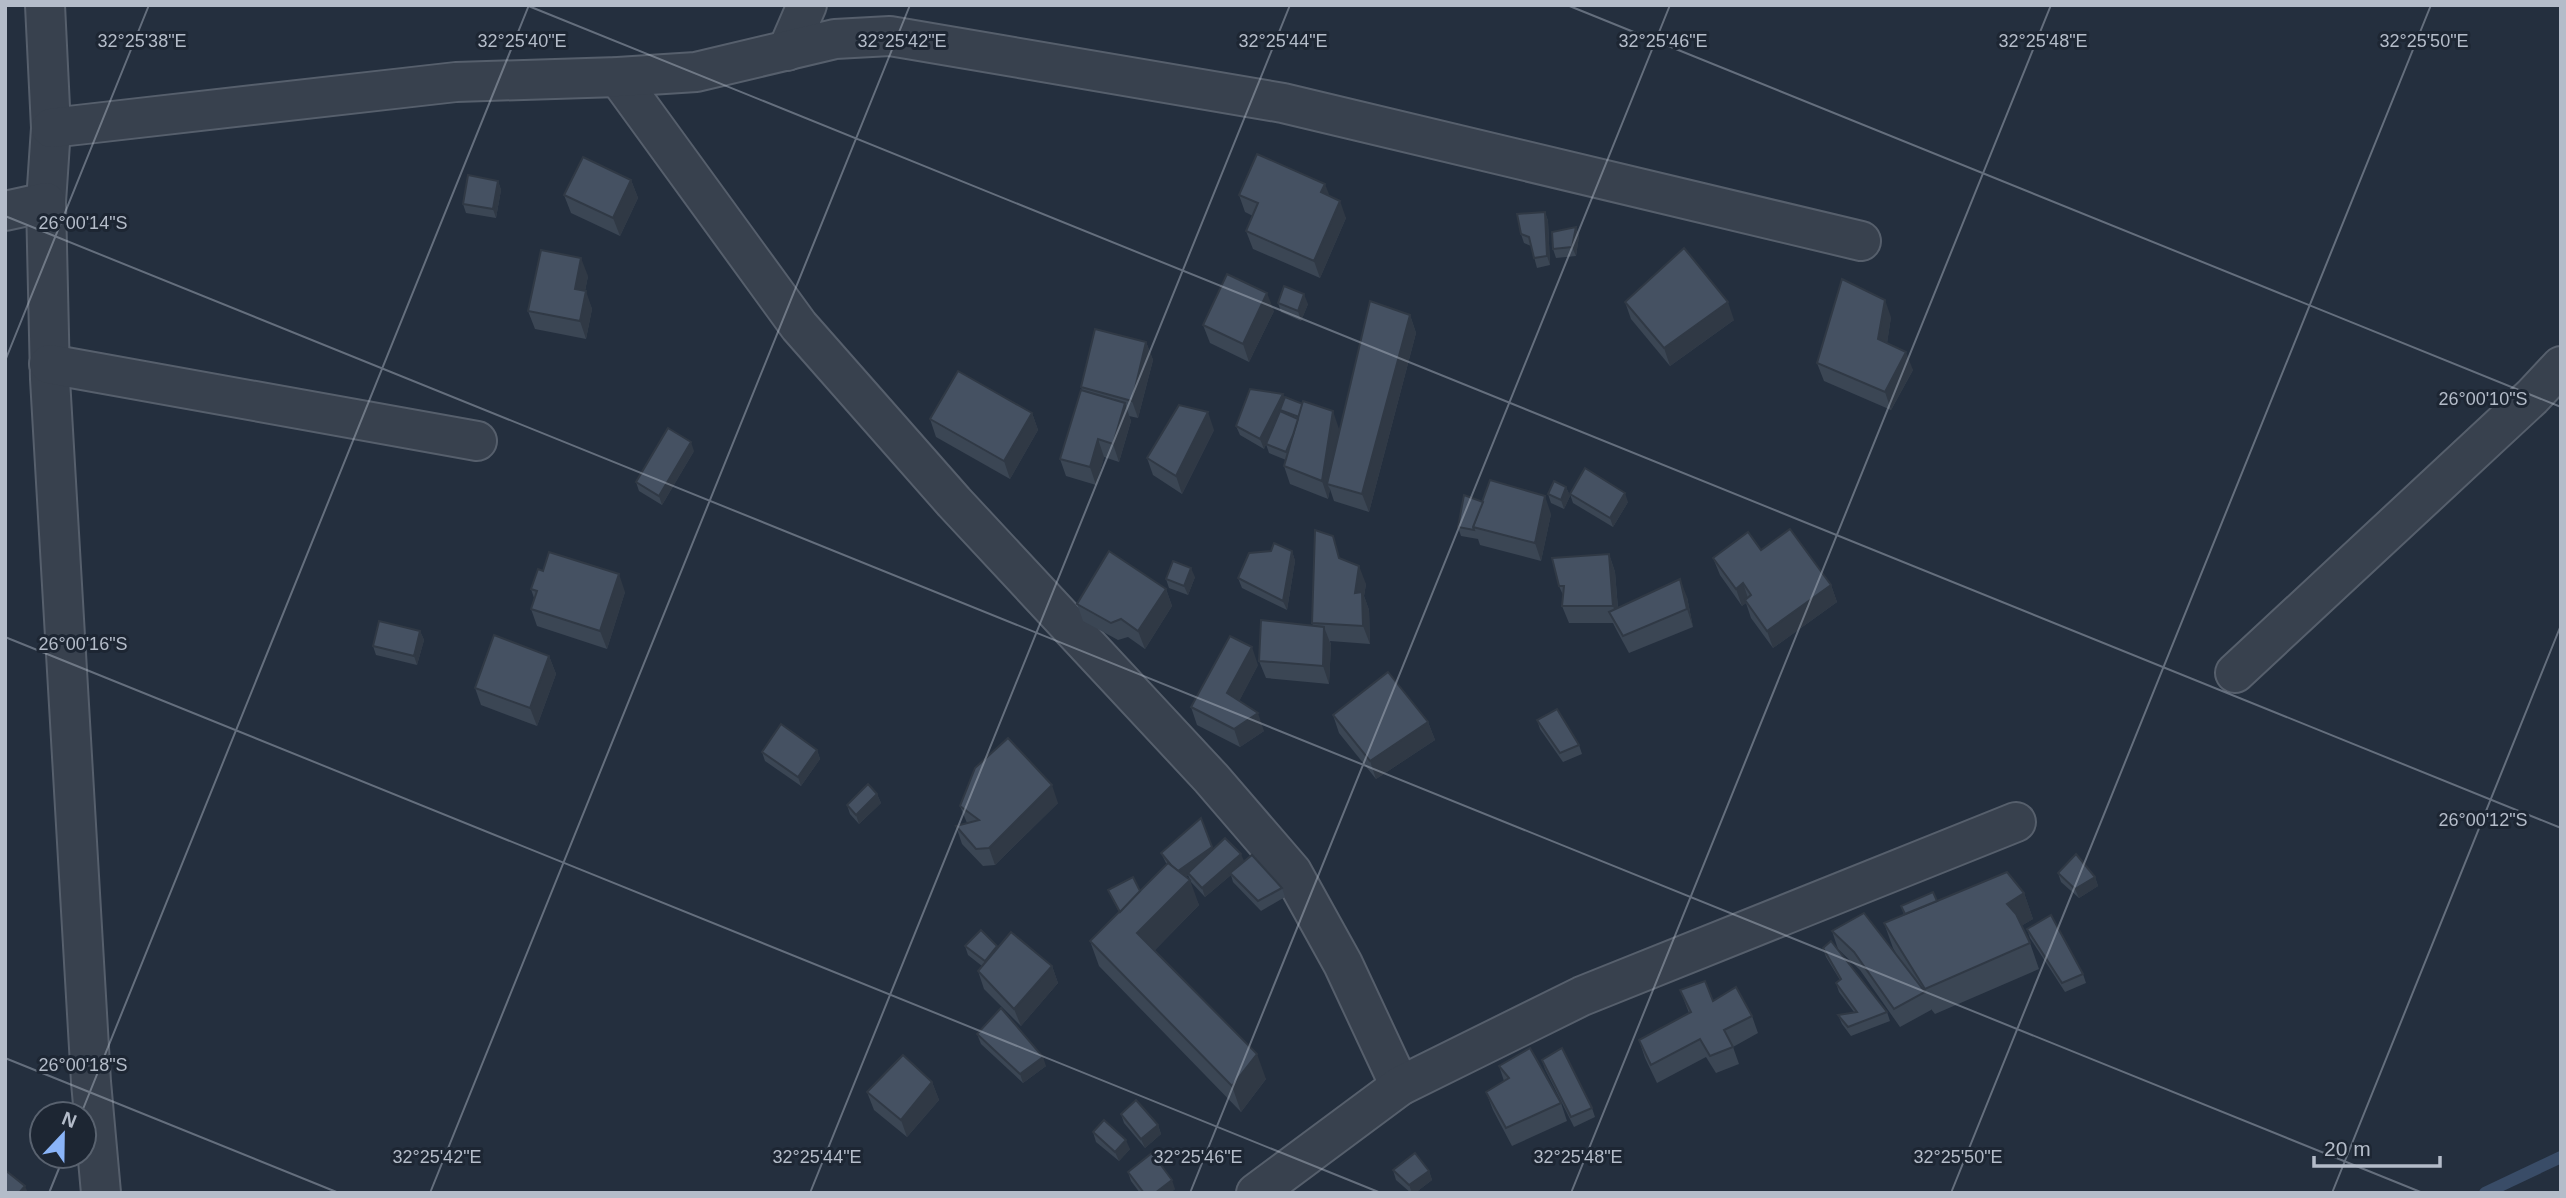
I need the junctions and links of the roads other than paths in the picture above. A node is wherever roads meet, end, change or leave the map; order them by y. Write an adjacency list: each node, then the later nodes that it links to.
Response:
1 (45, 5): 5 (street)
2 (807, 5): 3 (street)
3 (788, 51): 4 (street); 8 (street)
4 (618, 77): 5 (street); 14 (street)
5 (51, 128): 6 (street)
6 (46, 202): 7 (street); 9 (street)
7 (5, 211)
8 (1861, 241)
9 (49, 364): 11 (street); 15 (street)
10 (2561, 366): 12 (street)
11 (477, 442)
12 (2235, 673)
13 (2017, 822): 14 (street)
14 (1400, 1086): 16 (street)
15 (102, 1193)
16 (1256, 1193)

